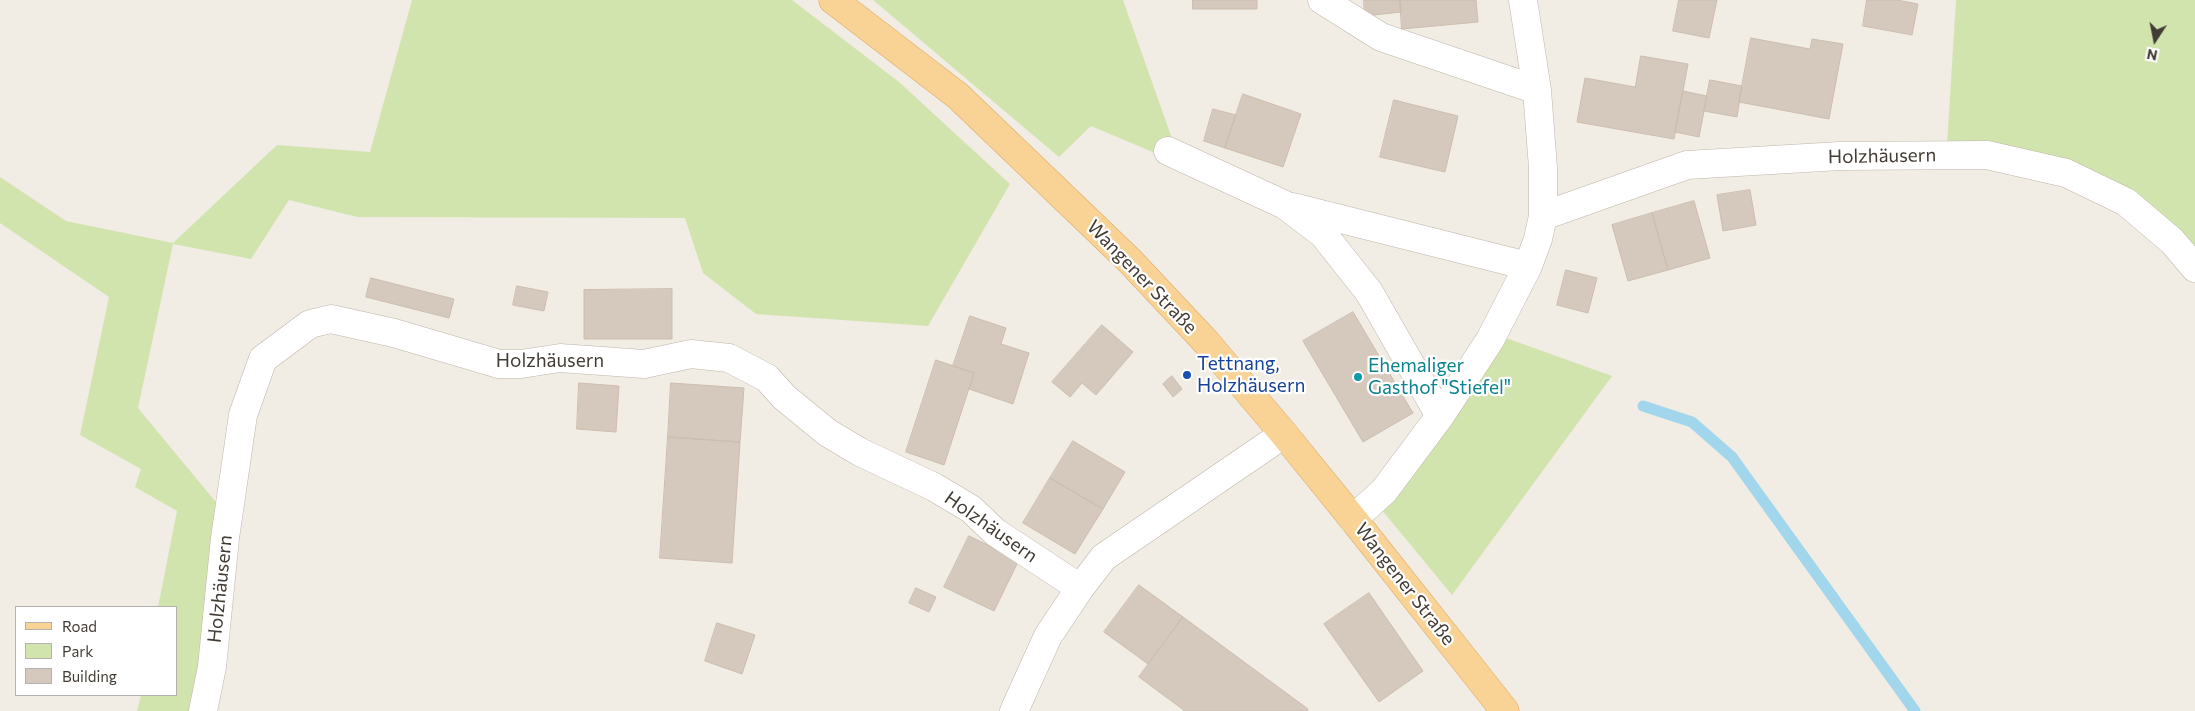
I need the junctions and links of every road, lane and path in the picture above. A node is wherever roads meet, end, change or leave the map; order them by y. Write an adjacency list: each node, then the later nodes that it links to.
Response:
1 (833, 0): 11 (main road, Wangener Straße)
2 (1322, 0): 4 (street)
3 (1523, 0): 4 (street)
4 (1538, 90): 7 (street)
5 (1168, 151): 6 (street)
6 (1285, 204): 8 (street); 10 (street)
7 (1542, 216): 8 (street); 9 (street, Holzhäusern)
8 (1528, 266): 10 (street)
9 (2195, 268)
10 (1440, 416): 12 (street)
11 (1284, 434): 12 (main road, Wangener Straße); 13 (street)
12 (1354, 519): 16 (main road, Wangener Straße)
13 (1080, 588): 14 (street, Holzhäusern); 15 (street)
14 (203, 711)
15 (1014, 711)
16 (1505, 711)

